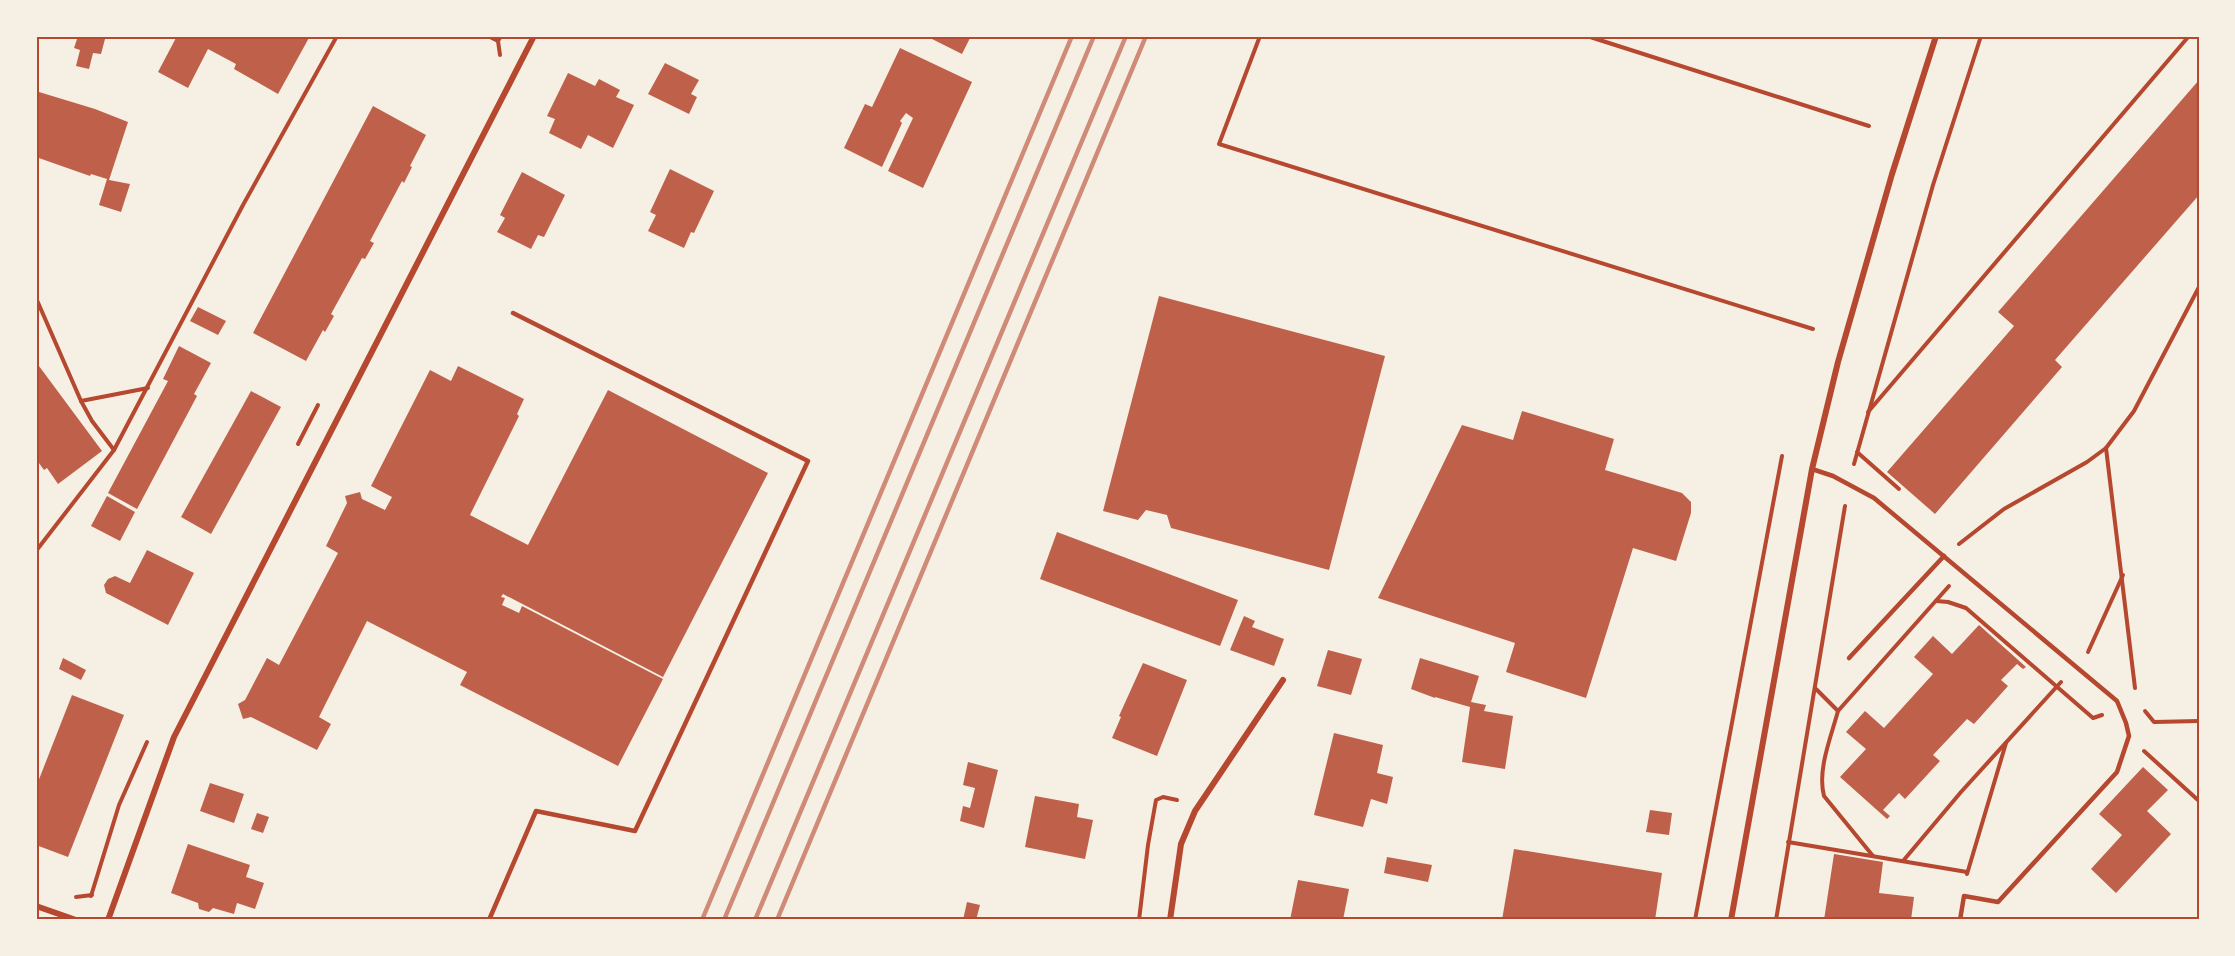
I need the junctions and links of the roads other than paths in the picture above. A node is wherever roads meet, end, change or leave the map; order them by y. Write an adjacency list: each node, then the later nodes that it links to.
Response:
1 (534, 36): 10 (street)
2 (1936, 36): 4 (street)
3 (513, 313): 11 (lane)
4 (1812, 469): 5 (lane); 13 (street)
5 (1944, 556): 6 (lane); 14 (lane)
6 (1849, 658)
7 (1283, 680): 12 (street)
8 (36, 906): 9 (street)
9 (76, 920)
10 (108, 920)
11 (489, 920)
12 (1170, 920)
13 (1731, 920)
14 (1960, 920)

